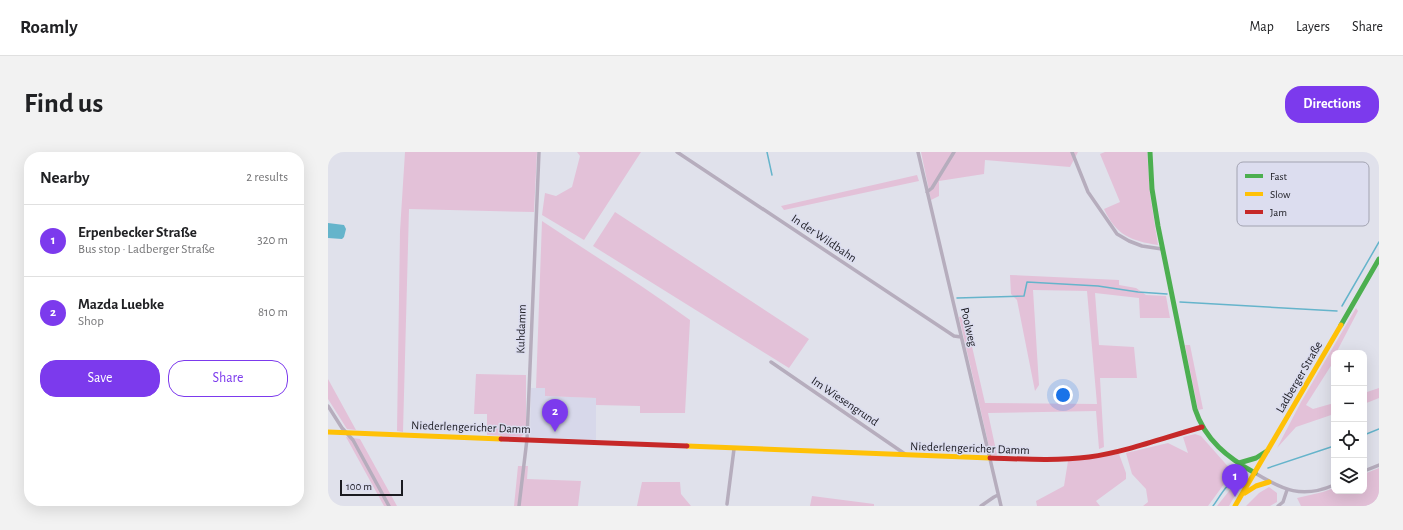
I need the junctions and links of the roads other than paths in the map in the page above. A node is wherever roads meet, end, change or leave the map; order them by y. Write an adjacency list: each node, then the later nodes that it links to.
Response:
1 (539, 152): 16 (street, Kuhdamm)
2 (677, 152): 10 (street, In der Wildbahn)
3 (918, 152): 7 (street, Poolweg)
4 (954, 152): 7 (street)
5 (1072, 152): 8 (street)
6 (1150, 152): 8 (street)
7 (927, 192): 10 (street, Poolweg)
8 (1162, 249): 13 (street)
9 (1379, 259): 18 (street, Ladberger Straße)
10 (961, 337): 20 (street, Poolweg)
11 (771, 362): 19 (street, Im Wiesengrund)
12 (328, 406): 15 (street)
13 (1202, 427): 20 (street, Niederlengericher Damm); 21 (street)
14 (328, 432): 15 (street, Niederlengericher Damm)
15 (346, 432): 16 (street, Niederlengericher Damm); 31 (street)
16 (527, 439): 17 (street, Niederlengericher Damm); 32 (street, Kuhdamm)
17 (734, 449): 19 (street, Niederlengericher Damm); 30 (street)
18 (1268, 450): 21 (street); 24 (street, Ladberger Straße)
19 (907, 456): 20 (street, Niederlengericher Damm)
20 (990, 459): 28 (street, Poolweg)
21 (1239, 463): 24 (street)
22 (1379, 465): 23 (street)
23 (1367, 470)
24 (1255, 474): 25 (street); 29 (street, Ladberger Straße)
25 (1269, 482): 27 (street); 29 (street)
26 (1331, 486): 27 (street)
27 (1287, 490): 36 (street)
28 (998, 496): 33 (street); 34 (street, Poolweg)
29 (1241, 496): 35 (street, Ladberger Straße)
30 (728, 504)
31 (389, 506)
32 (519, 506)
33 (981, 506)
34 (1001, 506)
35 (1236, 506)
36 (1278, 506)

